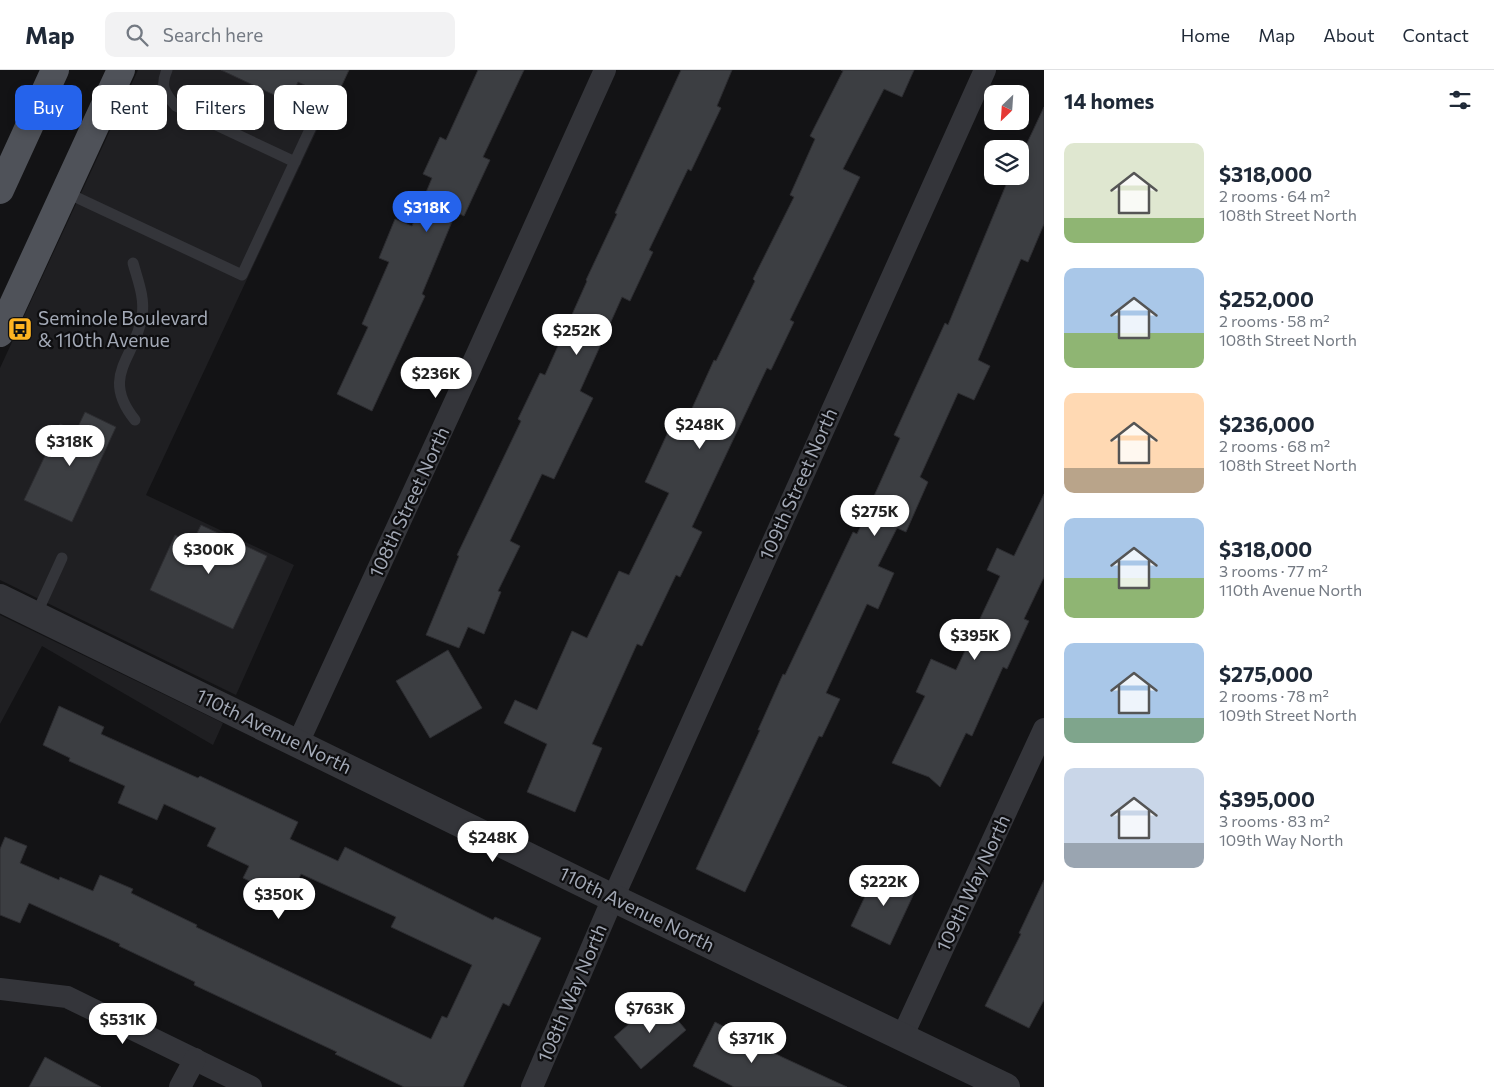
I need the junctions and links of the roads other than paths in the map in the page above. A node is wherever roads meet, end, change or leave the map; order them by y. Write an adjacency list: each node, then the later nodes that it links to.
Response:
1 (55, 70): 8 (main road)
2 (121, 70): 9 (main road)
3 (168, 70): 7 (lane)
4 (605, 70): 17 (street, 108th Street North)
5 (985, 70): 18 (street, 109th Street North)
6 (310, 130): 7 (lane)
7 (295, 162): 9 (lane)
8 (0, 190)
9 (65, 192): 11 (main road)
10 (133, 263): 12 (lane)
11 (0, 333)
12 (135, 420)
13 (62, 558): 15 (lane)
14 (0, 598): 15 (street, 110th Avenue North)
15 (36, 615): 17 (street, 110th Avenue North)
16 (1044, 728): 20 (street, 109th Way North)
17 (298, 743): 18 (street, 110th Avenue North)
18 (613, 898): 20 (street, 110th Avenue North); 24 (street, 108th Way North)
19 (0, 989): 21 (street)
20 (902, 1037): 25 (street, 110th Avenue North)
21 (195, 1059): 22 (street); 23 (street)
22 (180, 1087)
23 (251, 1087)
24 (532, 1087)
25 (1006, 1087)

